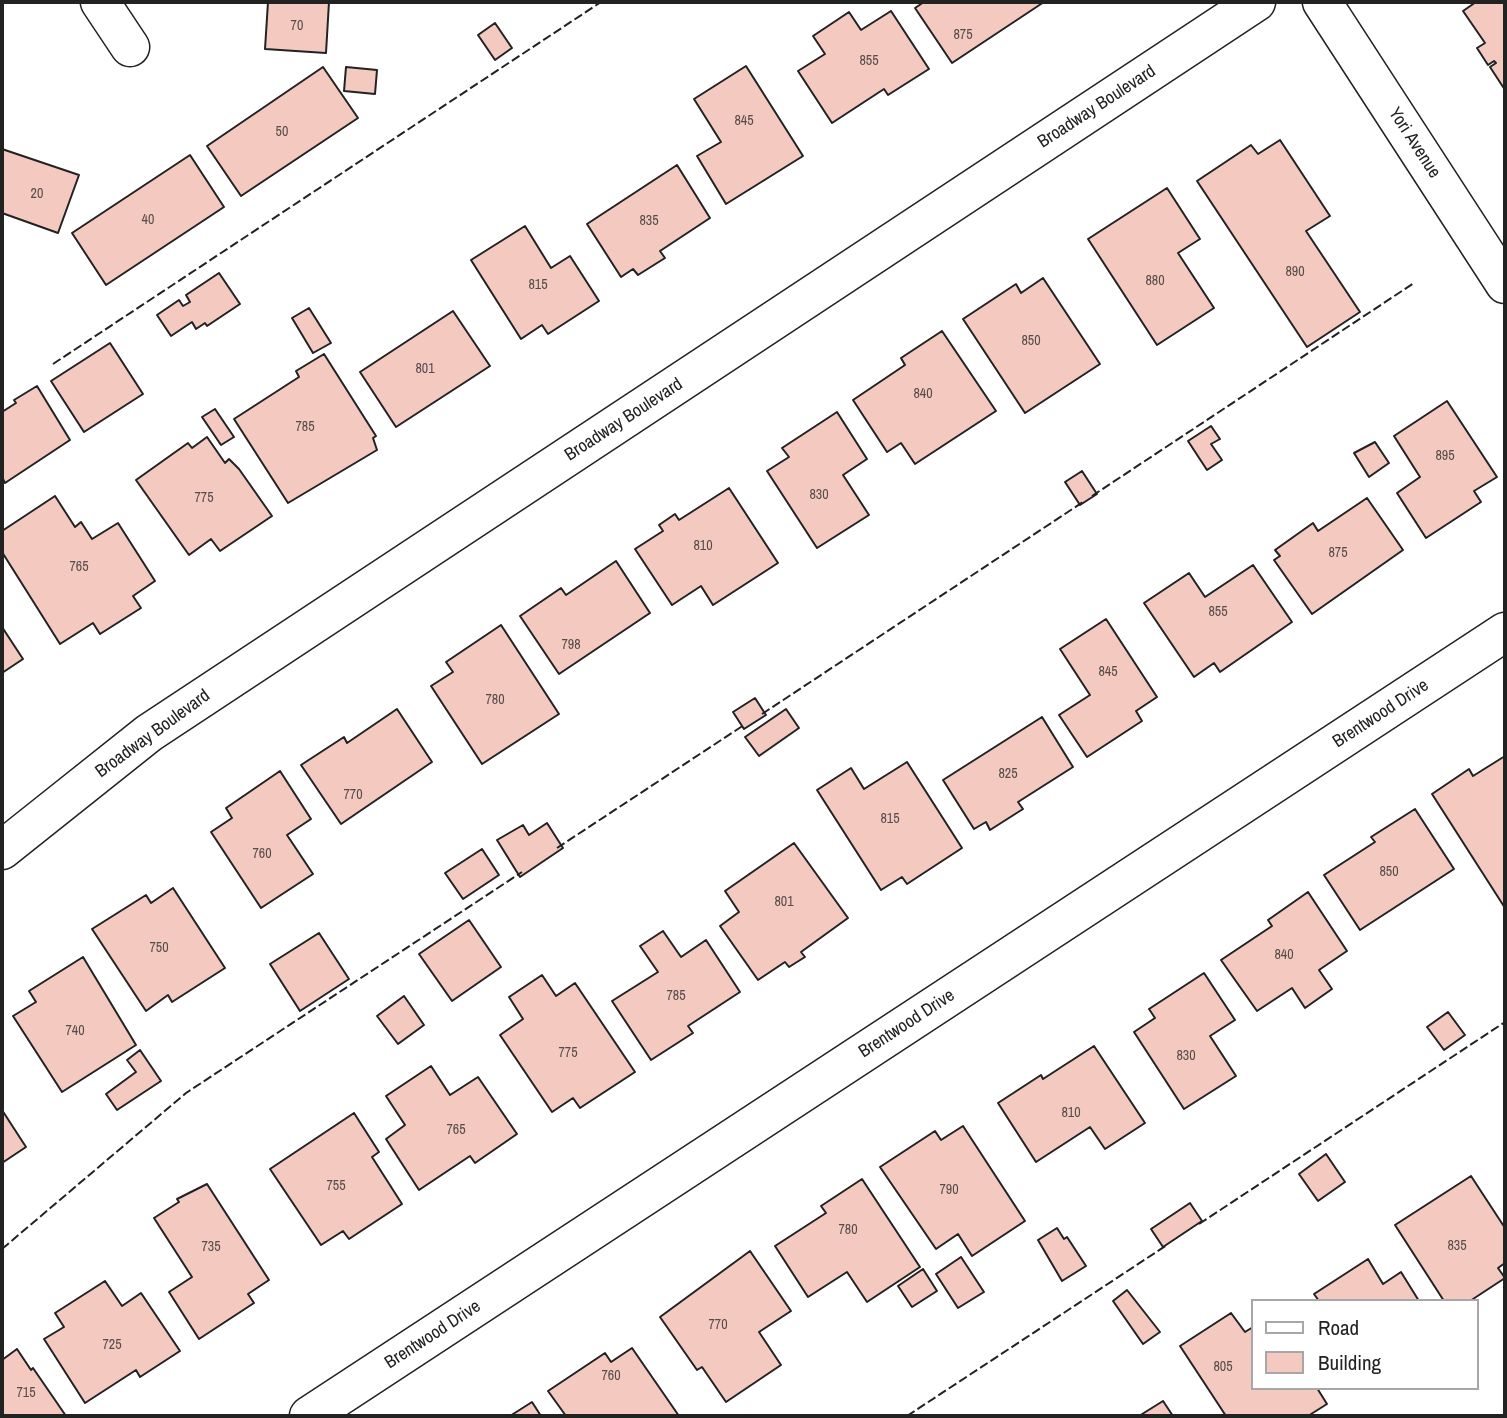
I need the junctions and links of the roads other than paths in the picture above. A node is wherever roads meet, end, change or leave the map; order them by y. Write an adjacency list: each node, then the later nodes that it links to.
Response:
1 (100, 2): 4 (street)
2 (1256, 2): 7 (street, Broadway Boulevard)
3 (1322, 2): 5 (street, Yori Avenue)
4 (130, 47)
5 (1505, 284)
6 (1505, 632): 8 (street, Brentwood Drive)
7 (2, 850)
8 (309, 1416)

